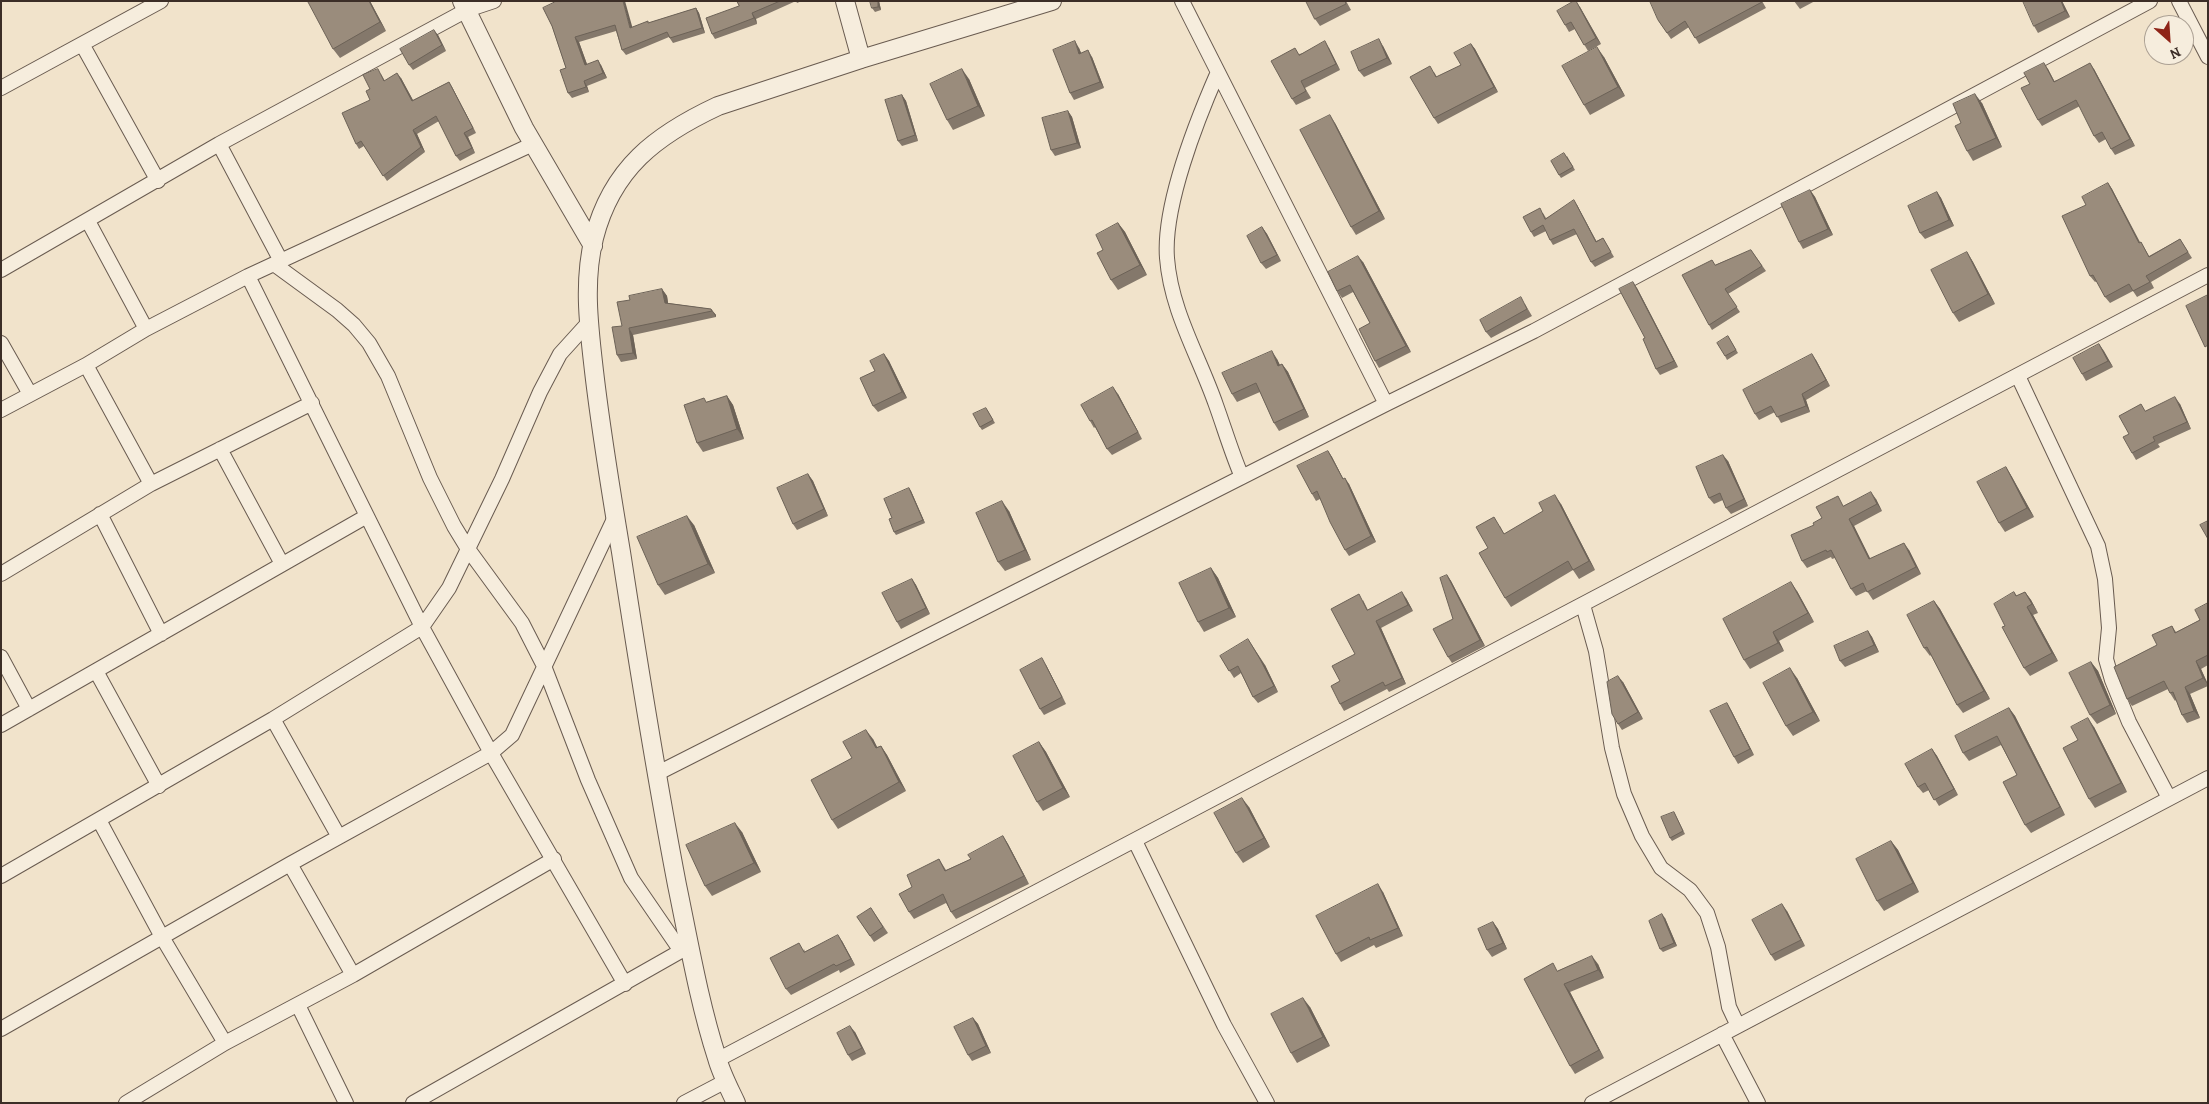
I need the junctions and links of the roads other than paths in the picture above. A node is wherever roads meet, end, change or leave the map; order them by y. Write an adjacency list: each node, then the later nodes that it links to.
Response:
1 (161, 1): 9 (street)
2 (494, 1): 8 (street)
3 (845, 1): 11 (street)
4 (1052, 1): 11 (street)
5 (1182, 1): 12 (street)
6 (2150, 1): 30 (street)
7 (2179, 1): 10 (street)
8 (464, 6): 14 (street); 15 (street)
9 (82, 44): 13 (street); 16 (street)
10 (2208, 57)
11 (861, 59): 18 (street)
12 (1218, 72): 30 (street); 33 (street)
13 (1, 88)
14 (219, 144): 16 (street); 19 (street)
15 (533, 144): 18 (street); 19 (street)
16 (158, 180): 17 (street)
17 (88, 221): 20 (street); 24 (street)
18 (593, 246): 23 (street)
19 (277, 263): 22 (street); 38 (street)
20 (1, 270)
21 (2208, 275): 27 (street)
22 (248, 276): 24 (street); 29 (street)
23 (589, 322): 37 (street); 38 (street)
24 (146, 329): 26 (street)
25 (1, 344): 28 (street)
26 (86, 365): 28 (street); 34 (street)
27 (2018, 376): 41 (street); 54 (street)
28 (30, 394): 31 (street)
29 (312, 403): 32 (street); 36 (street)
30 (1386, 404): 33 (street)
31 (1, 410)
32 (220, 449): 34 (street); 39 (street)
33 (1242, 477): 51 (street)
34 (151, 484): 35 (street)
35 (100, 514): 40 (street); 43 (street)
36 (367, 516): 39 (street); 42 (street)
37 (615, 517): 45 (street); 51 (street)
38 (468, 550): 42 (street); 45 (street)
39 (282, 564): 43 (street)
40 (1, 574)
41 (1583, 604): 57 (street); 66 (street)
42 (422, 627): 48 (street); 50 (street)
43 (161, 634): 46 (street)
44 (1, 657): 47 (street)
45 (544, 666): 50 (street); 62 (street)
46 (96, 671): 47 (street); 53 (street)
47 (29, 709): 49 (street)
48 (273, 719): 53 (street); 56 (street)
49 (1, 725)
50 (491, 753): 56 (street); 58 (street)
51 (656, 774): 62 (street)
52 (2208, 778): 54 (street)
53 (159, 786): 55 (street)
54 (2169, 798): 66 (street)
55 (99, 820): 60 (street); 61 (street)
56 (339, 837): 59 (street)
57 (1135, 841): 70 (street); 77 (street)
58 (554, 859): 63 (street); 64 (street)
59 (290, 864): 61 (street); 63 (street)
60 (1, 876)
61 (162, 937): 67 (street); 69 (street)
62 (685, 948): 64 (street); 70 (street)
63 (352, 975): 65 (street)
64 (625, 984): 72 (street)
65 (298, 1005): 69 (street); 74 (street)
66 (1738, 1026): 68 (street)
67 (1, 1028)
68 (1722, 1034): 78 (street); 79 (street)
69 (225, 1044): 73 (street)
70 (717, 1060): 71 (street)
71 (726, 1081): 75 (street); 76 (street)
72 (422, 1101)
73 (126, 1103)
74 (346, 1103)
75 (684, 1103)
76 (736, 1103)
77 (1267, 1103)
78 (1592, 1103)
79 (1758, 1103)

